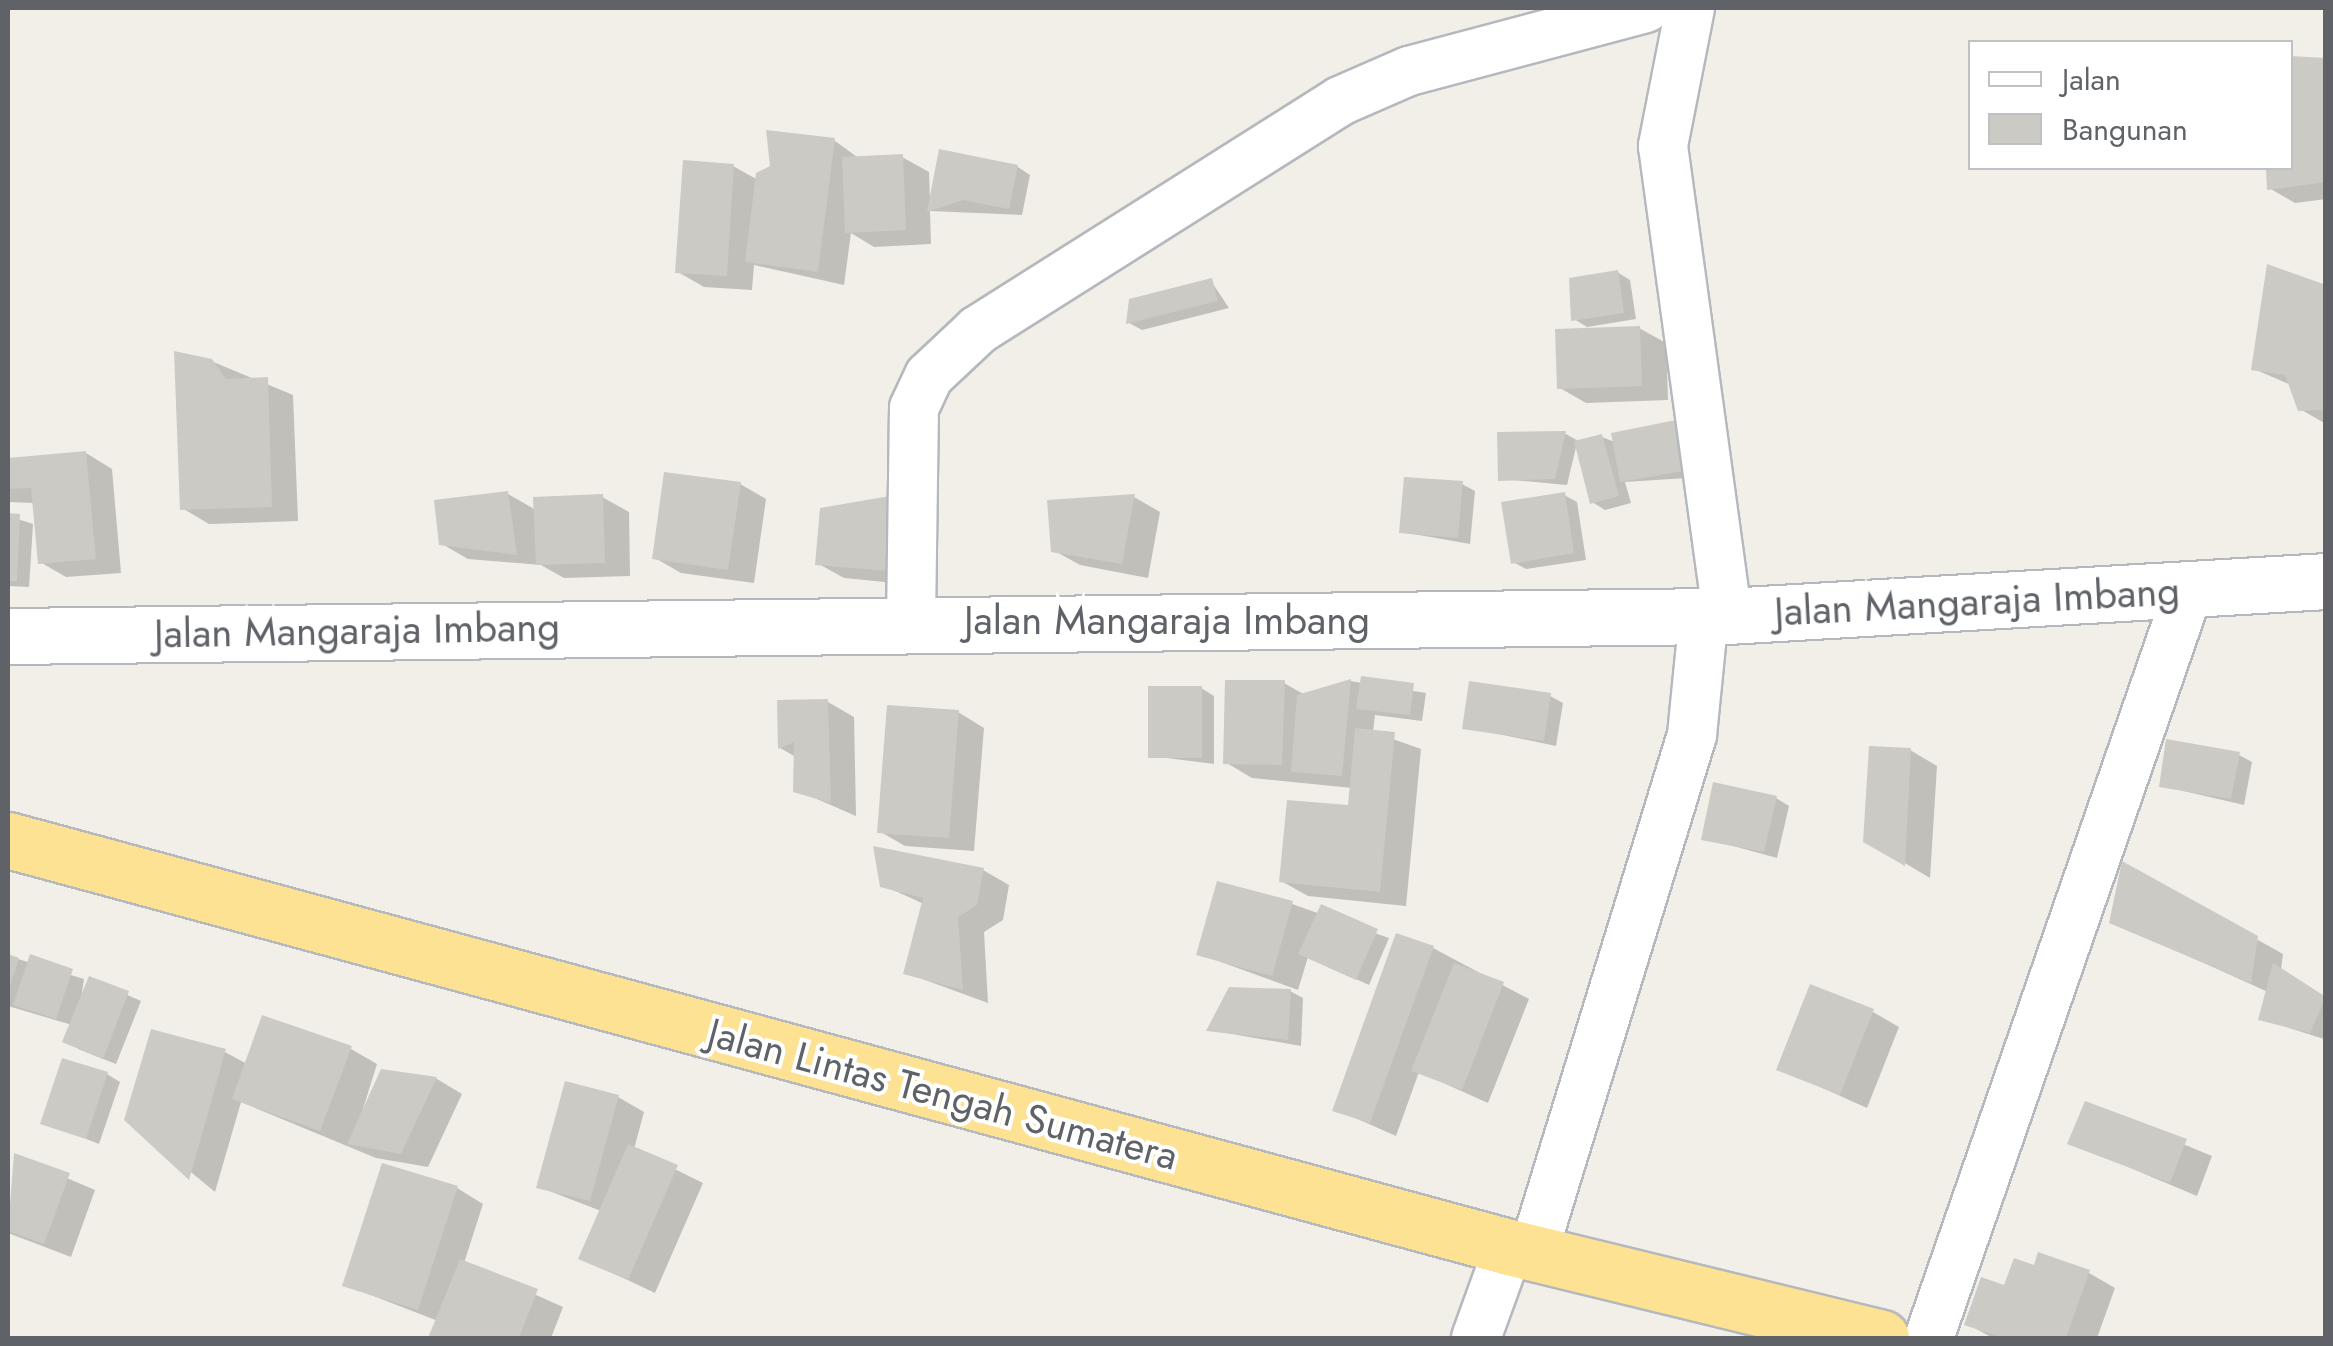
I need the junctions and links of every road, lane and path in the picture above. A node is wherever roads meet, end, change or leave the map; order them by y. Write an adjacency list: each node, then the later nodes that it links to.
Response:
1 (1646, 8): 6 (street)
2 (1690, 8): 5 (street)
3 (2326, 581): 4 (street, Jalan Mangaraja Imbang)
4 (2189, 588): 5 (street, Jalan Mangaraja Imbang); 12 (street)
5 (1715, 616): 6 (street, Jalan Mangaraja Imbang); 9 (street)
6 (911, 622): 7 (street, Jalan Mangaraja Imbang)
7 (8, 636)
8 (8, 840): 9 (highway, Jalan Lintas Tengah Sumatera)
9 (1521, 1250): 10 (street); 11 (highway, Jalan Lintas Tengah Sumatera)
10 (1476, 1338)
11 (1881, 1338)
12 (1929, 1338)

